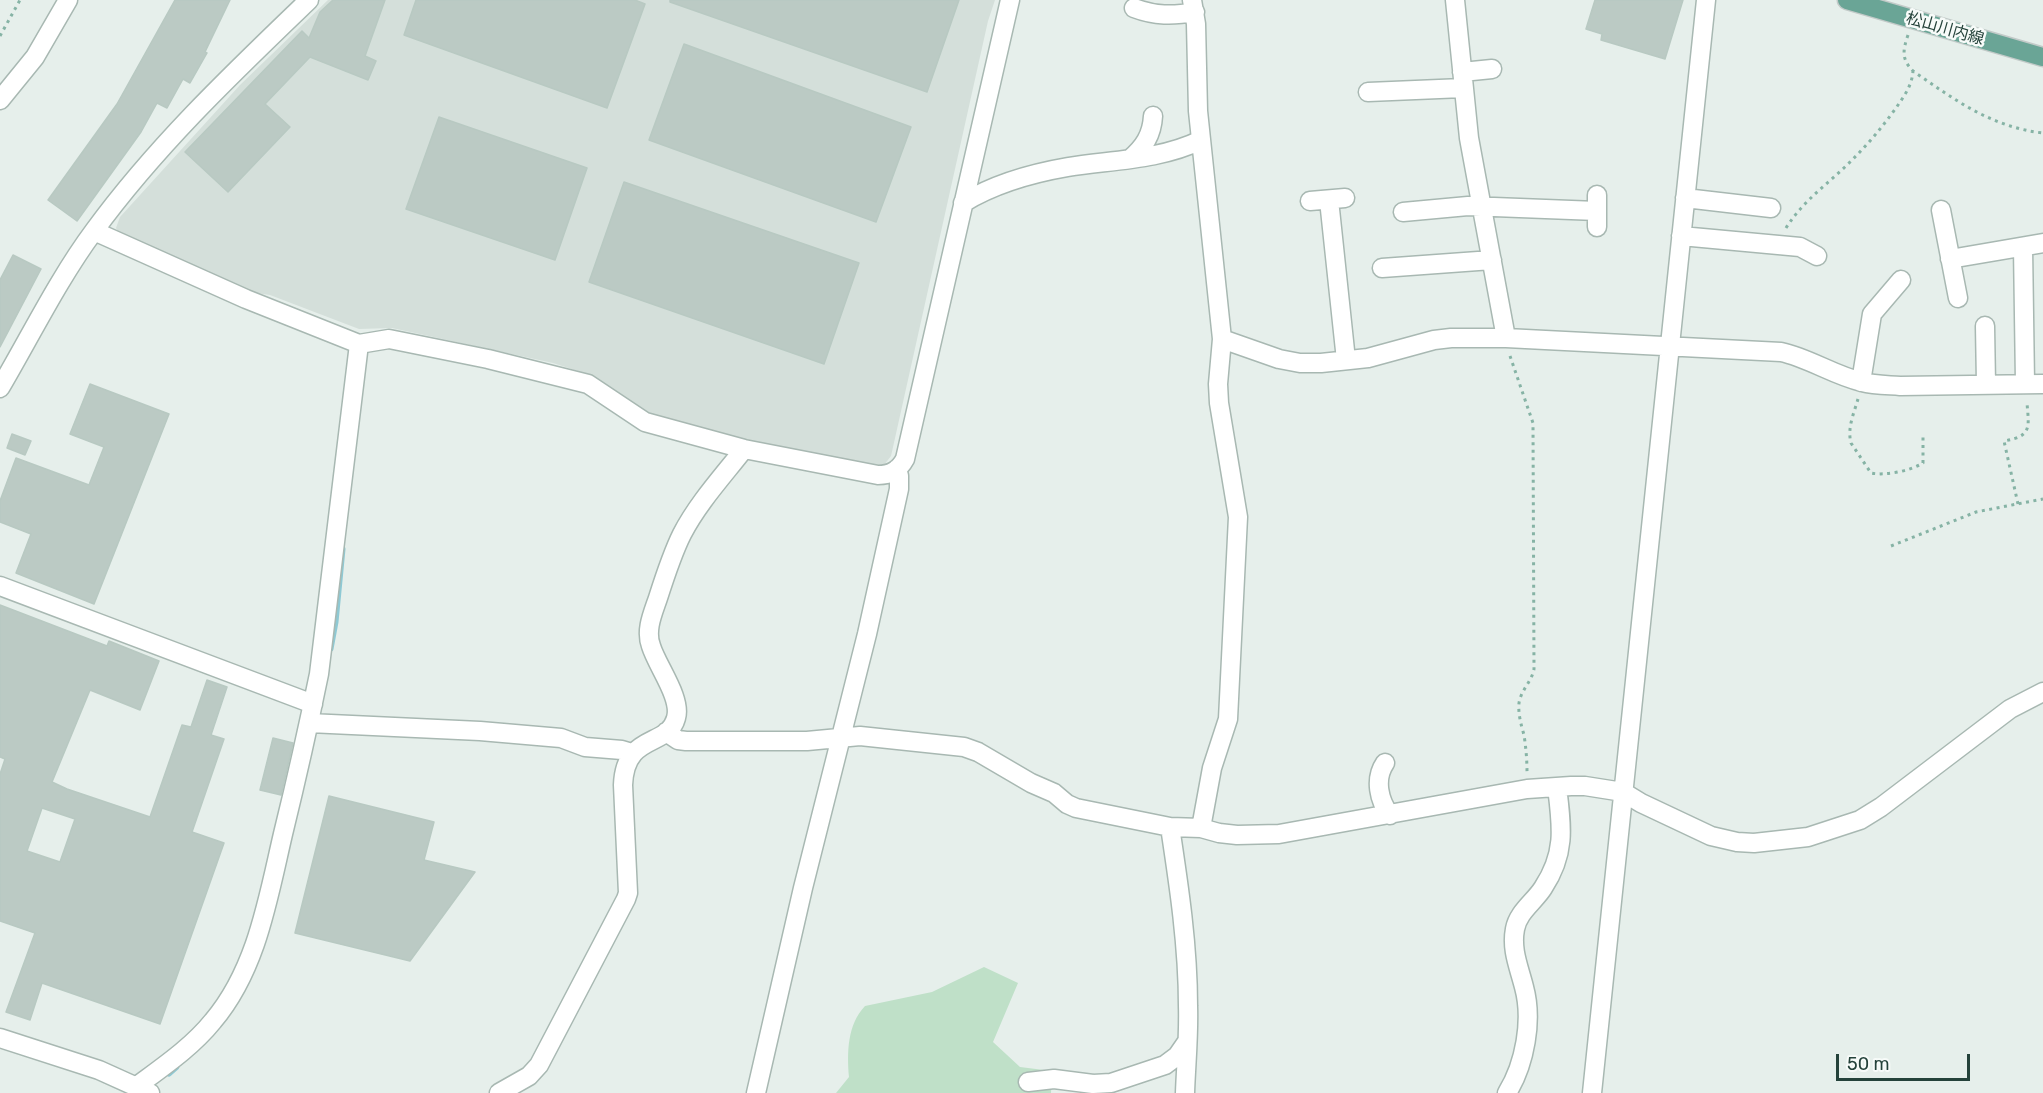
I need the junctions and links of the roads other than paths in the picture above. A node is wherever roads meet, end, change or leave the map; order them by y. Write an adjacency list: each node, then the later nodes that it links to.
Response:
1 (68, 0): 13 (street)
2 (309, 0): 25 (street)
3 (1010, 0): 19 (street)
4 (1455, 0): 11 (street)
5 (1706, 0): 17 (street)
6 (1847, 0): 9 (main road, 松山川内線)
7 (1193, 6): 8 (street); 15 (street)
8 (1134, 8)
9 (2043, 57)
10 (1492, 69): 11 (street)
11 (1462, 80): 12 (street); 20 (street)
12 (1368, 92)
13 (0, 100)
14 (1153, 116): 16 (street)
15 (1199, 140): 16 (street); 37 (street)
16 (1130, 159): 19 (street)
17 (1685, 198): 21 (street); 26 (street)
18 (1310, 201): 40 (street)
19 (963, 203): 46 (street)
20 (1482, 206): 23 (street); 24 (street); 31 (street)
21 (1771, 208)
22 (1941, 210): 30 (street)
23 (1597, 211)
24 (1403, 212)
25 (93, 231): 38 (street); 44 (street)
26 (1681, 236): 29 (street); 39 (street)
27 (2043, 243): 28 (street)
28 (2024, 247): 30 (street); 42 (street)
29 (1817, 256)
30 (1950, 259): 34 (street)
31 (1492, 261): 32 (street); 36 (street)
32 (1382, 268)
33 (1901, 280): 41 (street)
34 (1958, 298)
35 (1984, 326): 43 (street)
36 (1506, 338): 39 (street); 40 (street)
37 (1222, 339): 40 (street); 59 (street)
38 (360, 344): 45 (street); 49 (street)
39 (1670, 347): 41 (street); 56 (street)
40 (1346, 360)
41 (1861, 382): 43 (street)
42 (2034, 383): 43 (street)
43 (1986, 384)
44 (0, 388)
45 (744, 449): 46 (street); 51 (street)
46 (897, 469): 52 (street)
47 (0, 586): 49 (street)
48 (2043, 692): 56 (street)
49 (313, 704): 50 (street)
50 (309, 723): 53 (street); 63 (street)
51 (666, 732): 52 (street); 53 (street)
52 (840, 737): 58 (street); 65 (street)
53 (632, 753): 64 (street)
54 (1385, 764): 57 (street)
55 (1557, 787): 56 (street); 57 (street); 67 (street)
56 (1623, 792): 68 (street)
57 (1390, 815): 59 (street)
58 (1170, 827): 59 (street); 61 (street)
59 (1201, 828)
60 (0, 1038): 63 (street)
61 (1186, 1043): 62 (street); 66 (street)
62 (1028, 1082)
63 (143, 1089)
64 (499, 1093)
65 (756, 1093)
66 (1185, 1093)
67 (1508, 1093)
68 (1592, 1093)

